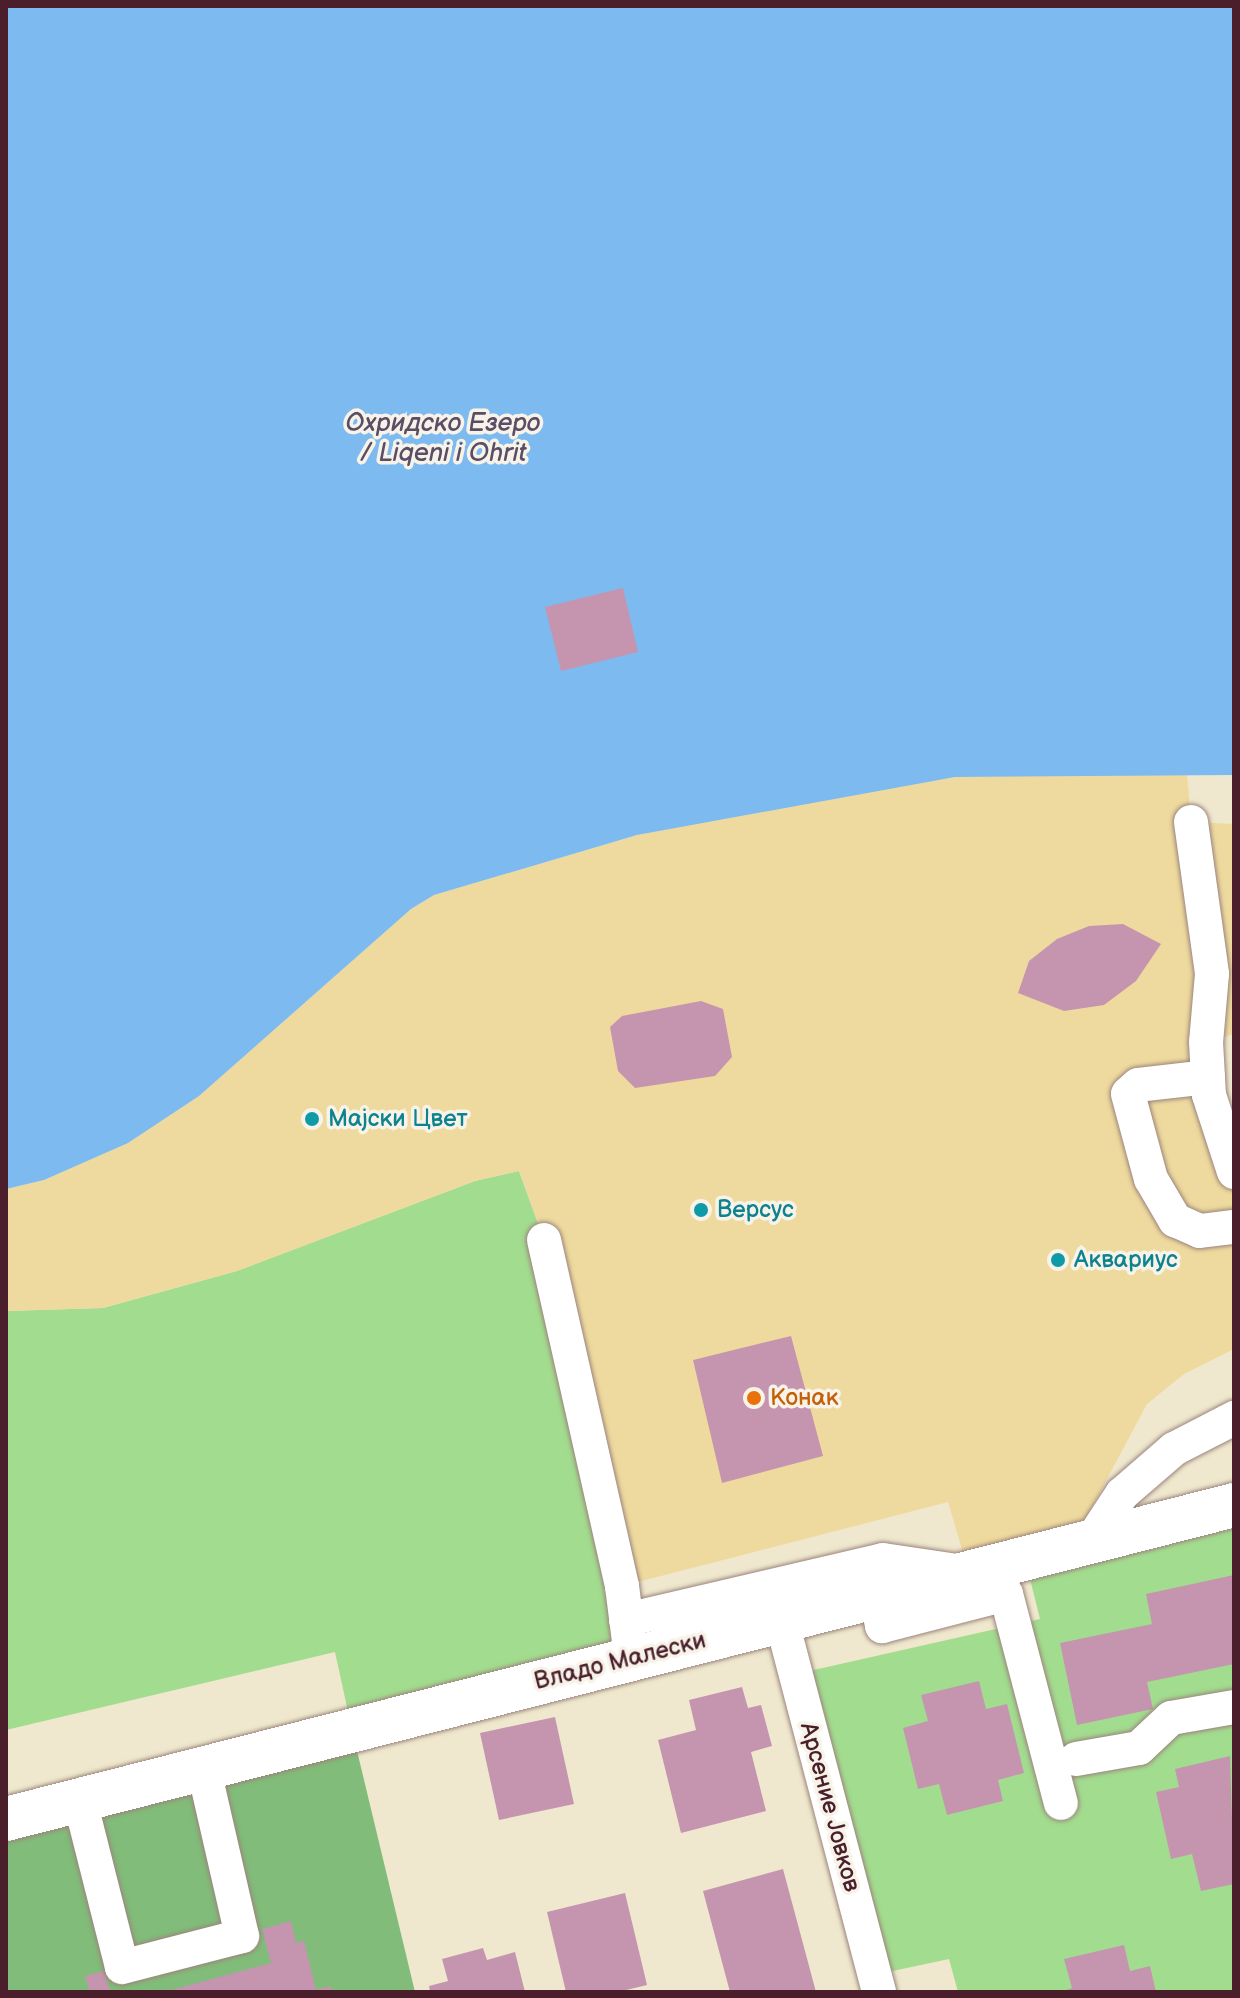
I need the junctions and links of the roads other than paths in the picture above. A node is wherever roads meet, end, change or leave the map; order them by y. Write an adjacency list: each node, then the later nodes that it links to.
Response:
1 (1191, 822): 2 (street)
2 (1208, 1077): 3 (street); 4 (street)
3 (1234, 1172)
4 (1234, 1227)
5 (544, 1240): 12 (street)
6 (1234, 1418): 8 (street)
7 (1234, 1505): 8 (main road, Владо Малески)
8 (1089, 1544): 9 (main road, Владо Малески)
9 (969, 1573): 10 (main road, Владо Малески); 12 (street)
10 (876, 1599): 11 (main road, Владо Малески); 17 (street)
11 (782, 1622): 12 (main road, Владо Малески); 19 (street, Арсение Јовков)
12 (628, 1639): 15 (main road, Владо Малески)
13 (1234, 1707): 14 (street)
14 (1076, 1759)
15 (204, 1770): 16 (main road, Владо Малески); 16 (street)
16 (80, 1801): 18 (main road, Владо Малески)
17 (1061, 1803)
18 (6, 1819)
19 (879, 1992)

